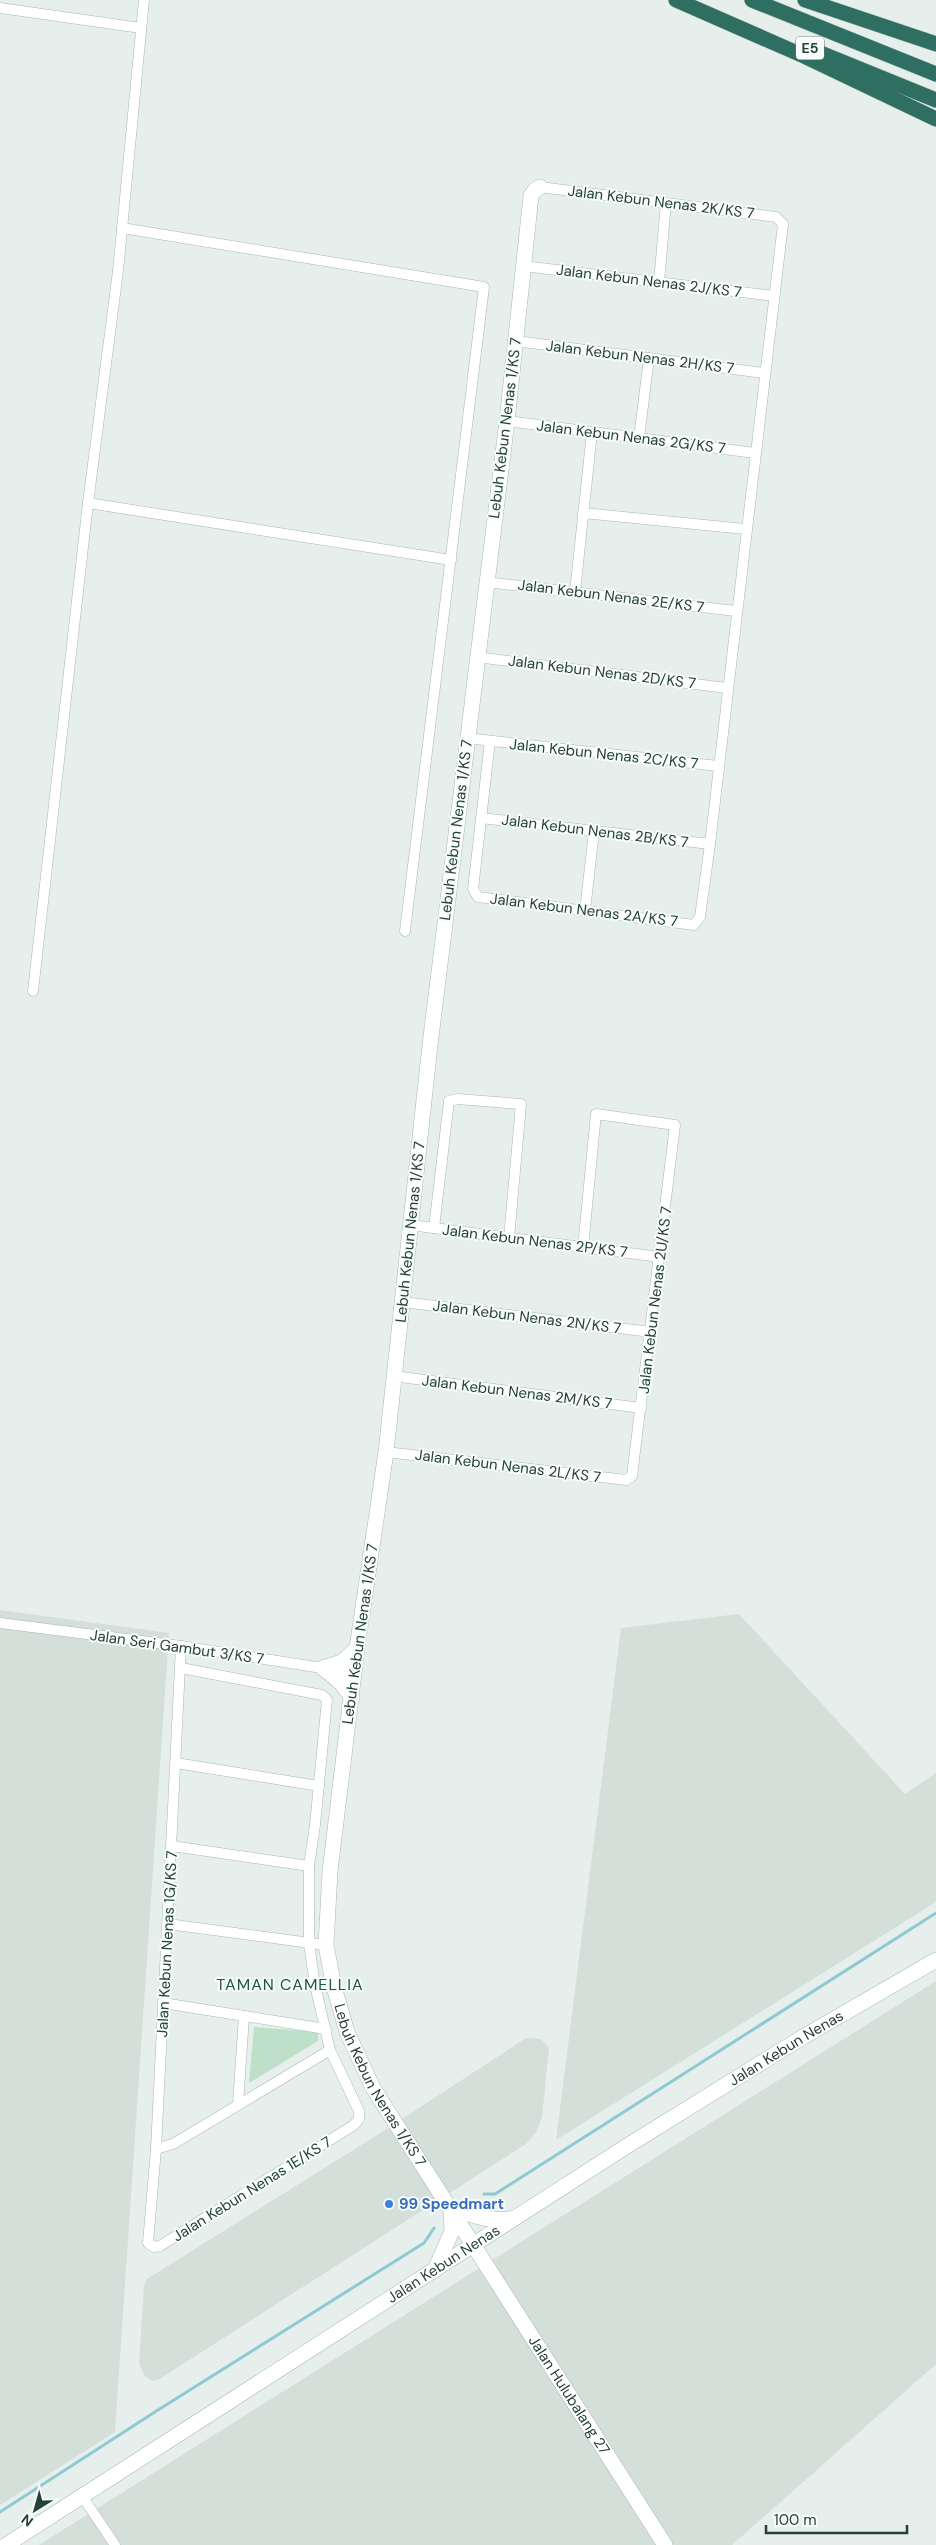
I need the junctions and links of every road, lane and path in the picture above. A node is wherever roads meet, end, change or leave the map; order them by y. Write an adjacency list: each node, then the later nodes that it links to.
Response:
1 (144, 0): 7 (street)
2 (676, 0): 11 (highway)
3 (683, 0): 10 (highway, E5)
4 (752, 0): 9 (highway, E5)
5 (805, 0): 8 (highway)
6 (0, 8): 7 (street)
7 (141, 28): 14 (street)
8 (936, 44)
9 (936, 74)
10 (936, 100)
11 (936, 119)
12 (540, 187): 13 (street, Jalan Kebun Nenas 2K/KS 7); 15 (street, Lebuh Kebun Nenas 1/KS 7)
13 (666, 203): 16 (street); 17 (street, Jalan Kebun Nenas 2K/KS 7)
14 (122, 228): 25 (street); 28 (street)
15 (523, 266): 16 (street, Jalan Kebun Nenas 2J/KS 7); 18 (street, Lebuh Kebun Nenas 1/KS 7)
16 (659, 282): 17 (street, Jalan Kebun Nenas 2J/KS 7)
17 (774, 296): 20 (street)
18 (516, 341): 19 (street, Jalan Kebun Nenas 2H/KS 7); 21 (street, Lebuh Kebun Nenas 1/KS 7)
19 (649, 358): 20 (street, Jalan Kebun Nenas 2H/KS 7); 23 (street)
20 (764, 373): 24 (street)
21 (507, 421): 22 (street, Jalan Kebun Nenas 2G/KS 7); 29 (street, Lebuh Kebun Nenas 1/KS 7)
22 (592, 432): 23 (street, Jalan Kebun Nenas 2G/KS 7); 26 (street)
23 (639, 438): 24 (street, Jalan Kebun Nenas 2G/KS 7)
24 (755, 453): 27 (street)
25 (88, 503): 28 (street); 42 (street)
26 (583, 512): 27 (street); 30 (street)
27 (745, 529): 31 (street)
28 (451, 560): 41 (street)
29 (486, 582): 30 (street, Jalan Kebun Nenas 2E/KS 7); 32 (street, Lebuh Kebun Nenas 1/KS 7)
30 (575, 592): 31 (street, Jalan Kebun Nenas 2E/KS 7)
31 (736, 611): 33 (street)
32 (476, 656): 33 (street, Jalan Kebun Nenas 2D/KS 7); 34 (street, Lebuh Kebun Nenas 1/KS 7)
33 (727, 688): 36 (street)
34 (466, 738): 35 (street, Jalan Kebun Nenas 2C/KS 7); 43 (street, Lebuh Kebun Nenas 1/KS 7)
35 (490, 741): 36 (street, Jalan Kebun Nenas 2C/KS 7); 37 (street)
36 (718, 766): 39 (street)
37 (481, 818): 38 (street, Jalan Kebun Nenas 2B/KS 7); 40 (street, Jalan Kebun Nenas 2A/KS 7)
38 (594, 831): 39 (street, Jalan Kebun Nenas 2B/KS 7); 40 (street)
39 (710, 844): 40 (street, Jalan Kebun Nenas 2A/KS 7)
40 (585, 910)
41 (405, 930)
42 (34, 991)
43 (410, 1225): 44 (street, Jalan Kebun Nenas 2P/KS 7); 48 (street, Lebuh Kebun Nenas 1/KS 7)
44 (434, 1228): 45 (street, Jalan Kebun Nenas 2P/KS 7); 45 (street)
45 (509, 1238): 46 (street, Jalan Kebun Nenas 2P/KS 7)
46 (583, 1247): 47 (street, Jalan Kebun Nenas 2P/KS 7); 47 (street, Jalan Kebun Nenas 2U/KS 7)
47 (660, 1257): 49 (street, Jalan Kebun Nenas 2U/KS 7)
48 (402, 1302): 49 (street, Jalan Kebun Nenas 2N/KS 7); 50 (street, Lebuh Kebun Nenas 1/KS 7)
49 (651, 1332): 51 (street, Jalan Kebun Nenas 2U/KS 7)
50 (393, 1376): 51 (street, Jalan Kebun Nenas 2M/KS 7); 52 (street, Lebuh Kebun Nenas 1/KS 7)
51 (641, 1408): 53 (street, Jalan Kebun Nenas 2U/KS 7)
52 (386, 1452): 53 (street, Jalan Kebun Nenas 2L/KS 7); 56 (street, Lebuh Kebun Nenas 1/KS 7)
53 (630, 1479)
54 (0, 1623): 55 (street, Jalan Seri Gambut 3/KS 7)
55 (181, 1646): 57 (street, Jalan Kebun Nenas 1G/KS 7); 58 (street, Jalan Seri Gambut 3/KS 7)
56 (357, 1648): 58 (street); 59 (street, Lebuh Kebun Nenas 1/KS 7)
57 (181, 1668): 61 (street, Jalan Kebun Nenas 1G/KS 7); 62 (street)
58 (323, 1668): 59 (street, Jalan Seri Gambut 3/KS 7); 60 (street)
59 (354, 1674): 60 (street, Lebuh Kebun Nenas 1/KS 7)
60 (352, 1697): 67 (street, Lebuh Kebun Nenas 1/KS 7)
61 (176, 1763): 62 (street); 63 (street, Jalan Kebun Nenas 1G/KS 7)
62 (319, 1786): 64 (street)
63 (172, 1846): 64 (street); 65 (street, Jalan Kebun Nenas 1G/KS 7)
64 (308, 1866): 66 (street)
65 (168, 1924): 66 (street); 69 (street, Jalan Kebun Nenas 1G/KS 7)
66 (308, 1944): 67 (street); 71 (street)
67 (326, 1945): 75 (street, Lebuh Kebun Nenas 1/KS 7)
68 (936, 1960): 76 (street, Jalan Kebun Nenas)
69 (164, 2003): 70 (street); 74 (street, Jalan Kebun Nenas 1G/KS 7)
70 (244, 2016): 71 (street); 73 (street)
71 (326, 2029): 72 (street)
72 (330, 2050): 73 (street); 77 (street, Jalan Kebun Nenas 1E/KS 7)
73 (238, 2104): 74 (street)
74 (156, 2149): 77 (street, Jalan Kebun Nenas 1G/KS 7)
75 (454, 2213): 76 (street); 78 (street, Lebuh Kebun Nenas 1/KS 7); 79 (street)
76 (518, 2217): 78 (street, Jalan Kebun Nenas)
77 (148, 2243)
78 (475, 2245): 79 (street, Jalan Kebun Nenas); 83 (street, Jalan Hulubalang 27)
79 (435, 2270): 80 (street, Jalan Kebun Nenas)
80 (82, 2496): 81 (street, Jalan Kebun Nenas); 82 (street)
81 (6, 2545)
82 (115, 2545)
83 (665, 2545)

